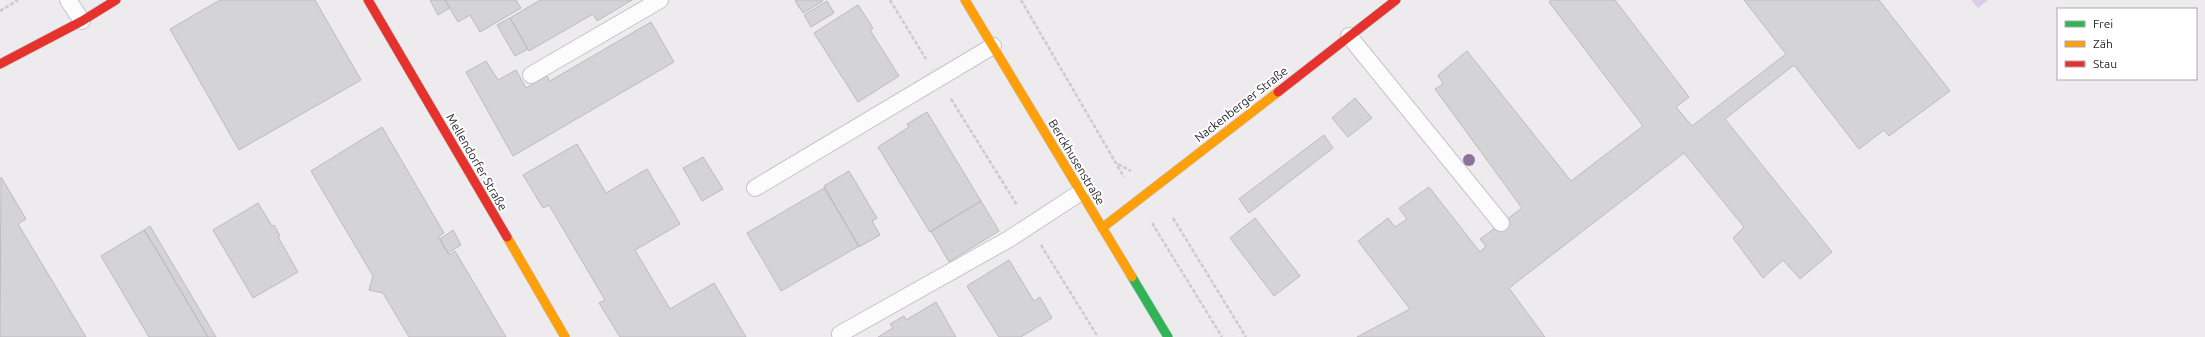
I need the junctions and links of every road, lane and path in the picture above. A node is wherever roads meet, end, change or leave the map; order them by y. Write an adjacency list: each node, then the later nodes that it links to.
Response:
1 (18, 0): 10 (path)
2 (68, 0): 11 (lane)
3 (116, 0): 11 (street)
4 (368, 0): 28 (street, Mellendorfer Straße)
5 (660, 0): 15 (lane)
6 (890, 0): 16 (path)
7 (965, 0): 13 (street, Berckhusenstraße)
8 (1020, 0): 17 (path)
9 (1396, 0): 12 (street, Nackenberger Straße)
10 (0, 11)
11 (82, 21): 14 (street)
12 (1349, 36): 24 (lane); 26 (street, Nackenberger Straße)
13 (993, 46): 16 (lane); 21 (street, Berckhusenstraße)
14 (0, 64)
15 (531, 75)
16 (938, 78): 20 (lane); 25 (path)
17 (1116, 163): 18 (path); 19 (path)
18 (1136, 173)
19 (1125, 180)
20 (755, 188)
21 (1081, 192): 25 (lane); 26 (street, Berckhusenstraße)
22 (1173, 218): 32 (path)
23 (1150, 220): 31 (path)
24 (1501, 223)
25 (1029, 226): 27 (lane); 29 (path)
26 (1102, 228): 30 (street, Berckhusenstraße)
27 (840, 334)
28 (565, 337)
29 (1098, 337)
30 (1168, 337)
31 (1222, 337)
32 (1246, 337)

